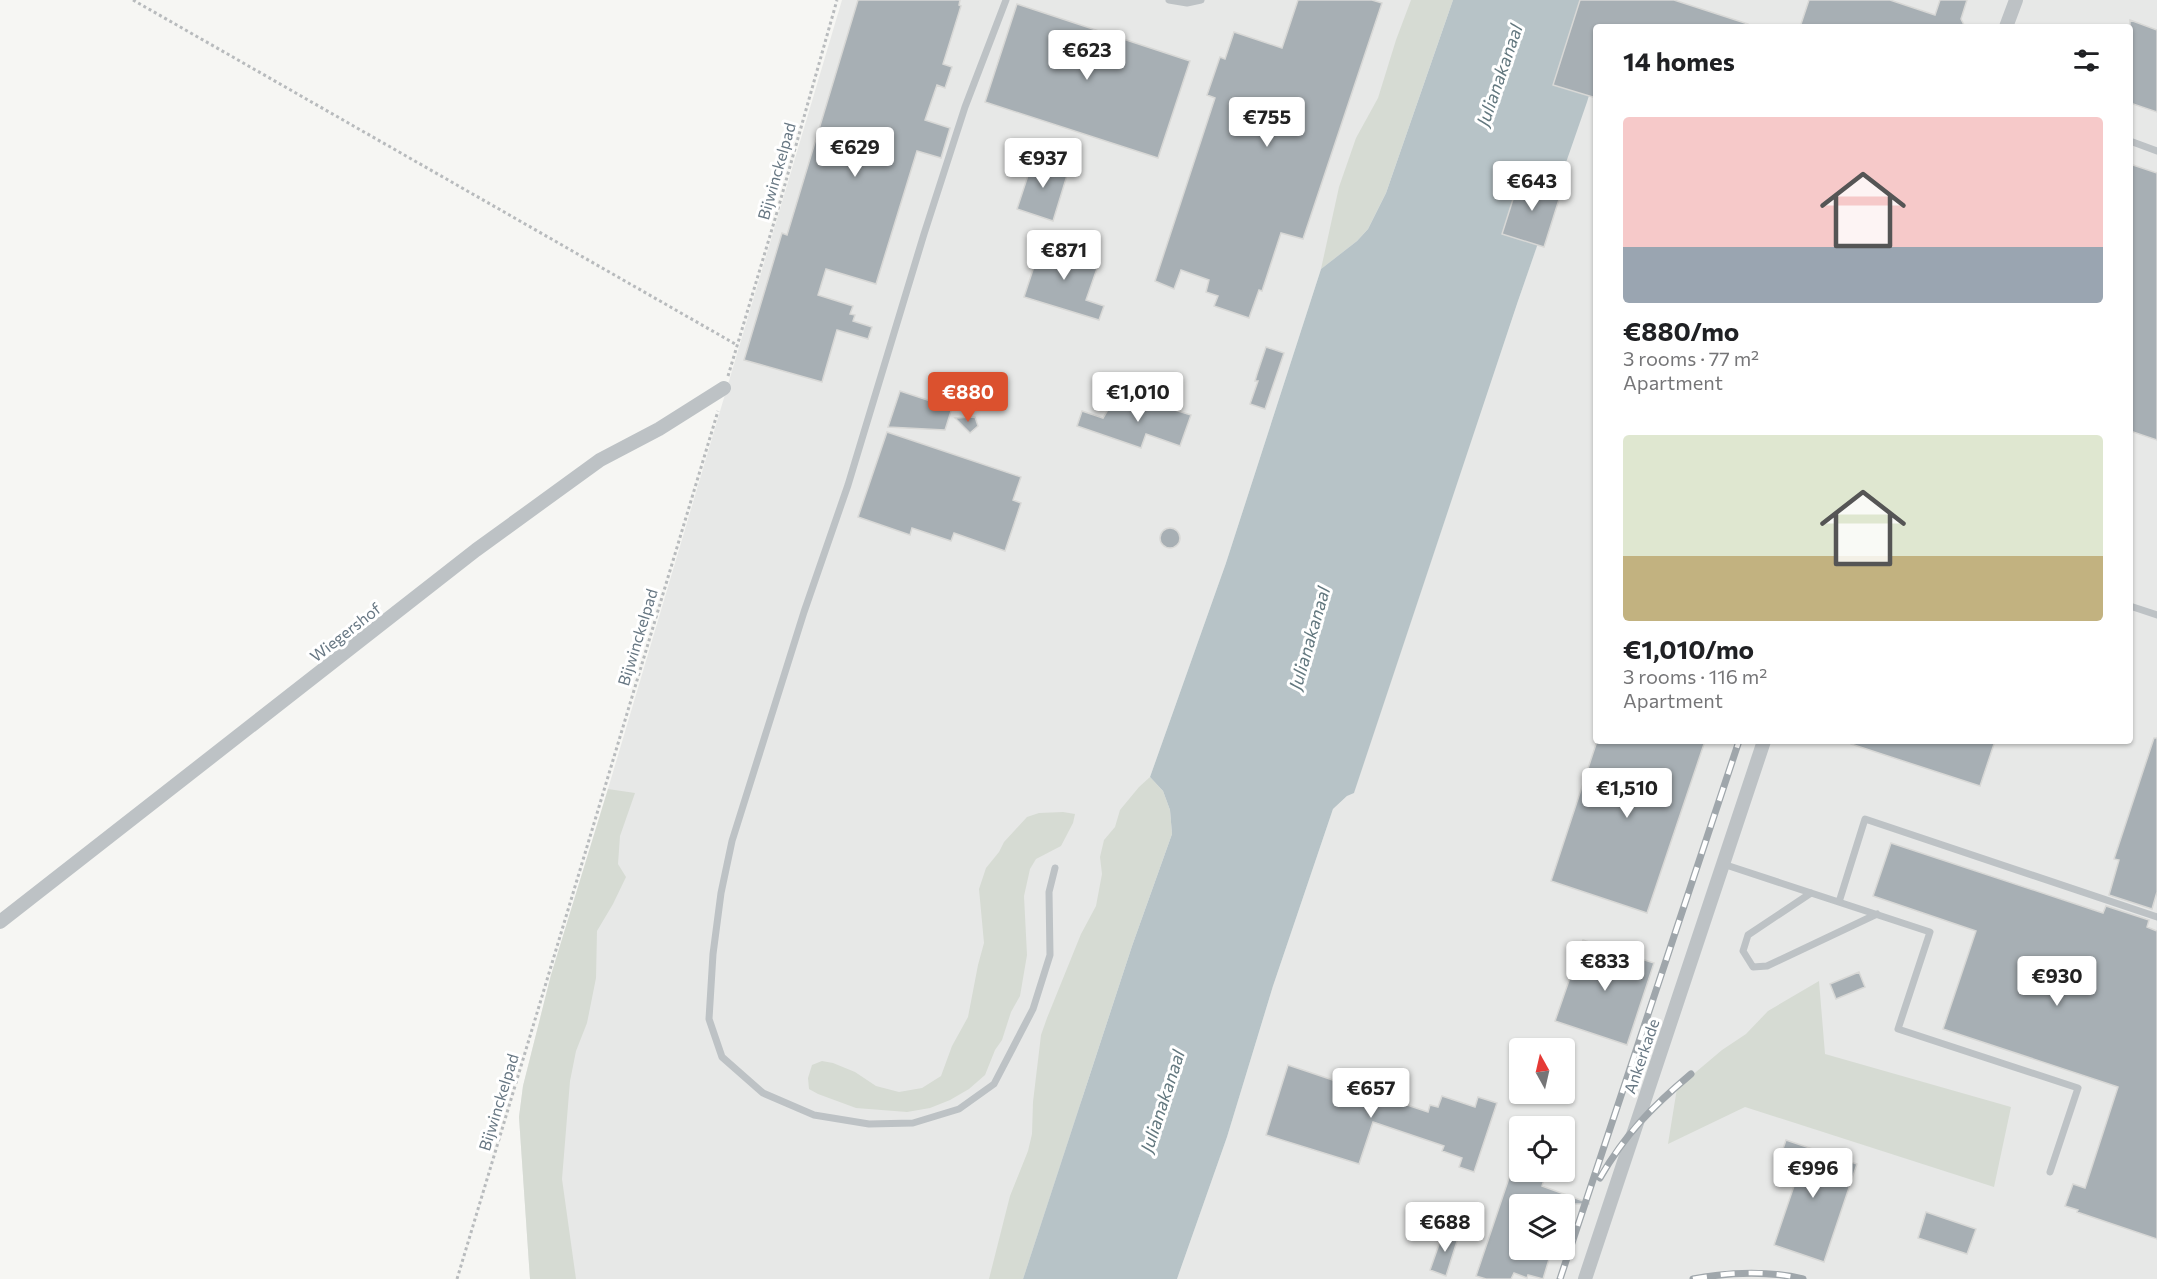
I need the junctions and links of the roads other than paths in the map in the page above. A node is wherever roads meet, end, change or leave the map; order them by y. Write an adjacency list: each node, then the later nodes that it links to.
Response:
1 (1006, 0): 13 (lane)
2 (1169, 0): 3 (lane)
3 (1201, 0)
4 (2016, 0): 5 (street)
5 (2007, 24)
6 (2133, 142): 7 (lane)
7 (2157, 151)
8 (724, 388): 18 (street, Wiegershof)
9 (2133, 607): 10 (lane)
10 (2157, 615)
11 (1763, 744): 12 (street, Ankerkade)
12 (1723, 864): 14 (lane); 20 (street, Ankerkade)
13 (1055, 868)
14 (1811, 893): 15 (lane); 16 (lane)
15 (1839, 902): 16 (lane); 17 (lane)
16 (1877, 914): 19 (lane)
17 (2157, 917)
18 (0, 922)
19 (2050, 1172)
20 (1585, 1279)

